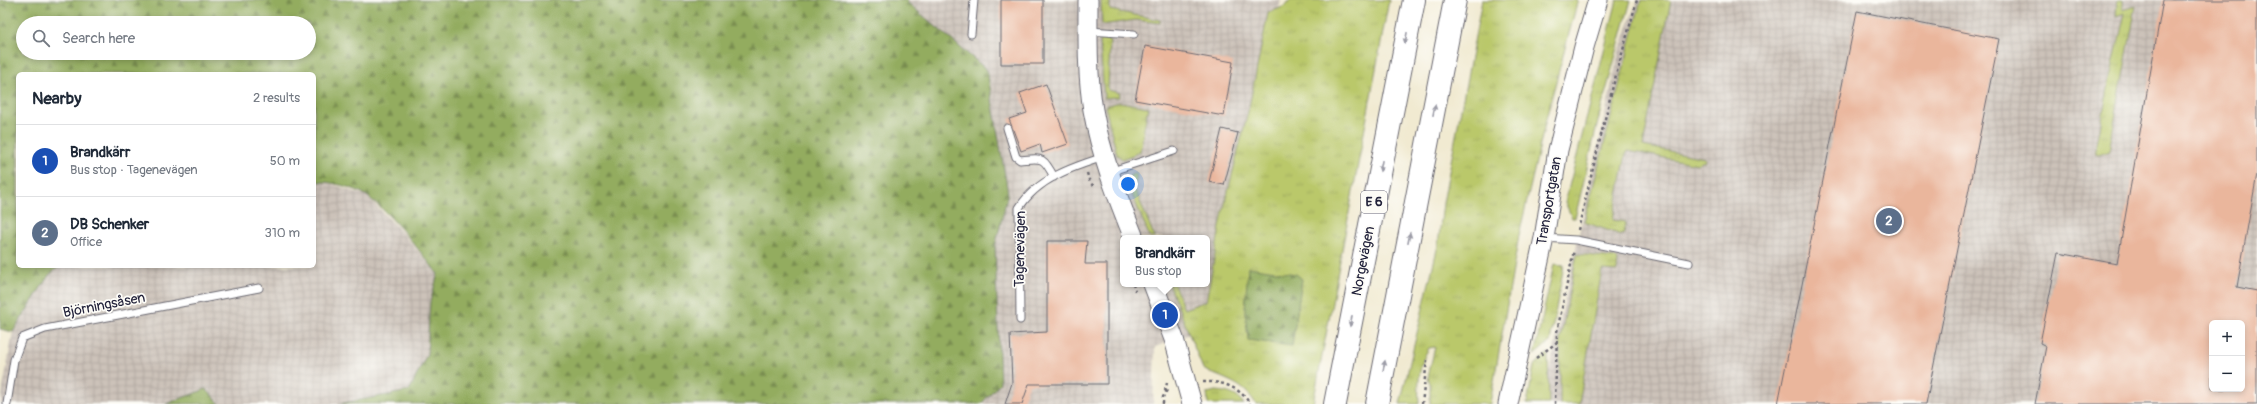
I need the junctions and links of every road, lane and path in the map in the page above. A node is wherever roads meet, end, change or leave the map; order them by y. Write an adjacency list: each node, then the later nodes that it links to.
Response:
1 (974, 0): 8 (lane)
2 (1088, 0): 7 (street)
3 (1414, 0): 26 (highway, Norgevägen / E 6, one-way to 26)
4 (1455, 0): 27 (highway, one-way to 4)
5 (1598, 0): 15 (street, Transportgatan)
6 (1637, 0): 16 (path)
7 (1088, 31): 9 (lane); 12 (street)
8 (971, 34)
9 (1134, 34)
10 (1006, 128): 13 (lane)
11 (1174, 151): 12 (lane, Tagenevägen)
12 (1107, 165): 13 (lane, Tagenevägen); 14 (street)
13 (1054, 177): 20 (lane, Tagenevägen)
14 (1133, 235)
15 (1544, 238): 16 (lane); 29 (street, Transportgatan)
16 (1576, 240): 17 (lane); 30 (path)
17 (1689, 263)
18 (1154, 287): 24 (street)
19 (259, 288): 23 (lane, Björningsåsen)
20 (1020, 320)
21 (1427, 360): 28 (path)
22 (1218, 382): 25 (path)
23 (7, 404)
24 (1192, 404)
25 (1250, 404)
26 (1335, 404)
27 (1377, 404)
28 (1422, 404)
29 (1508, 404)
30 (1556, 404)

